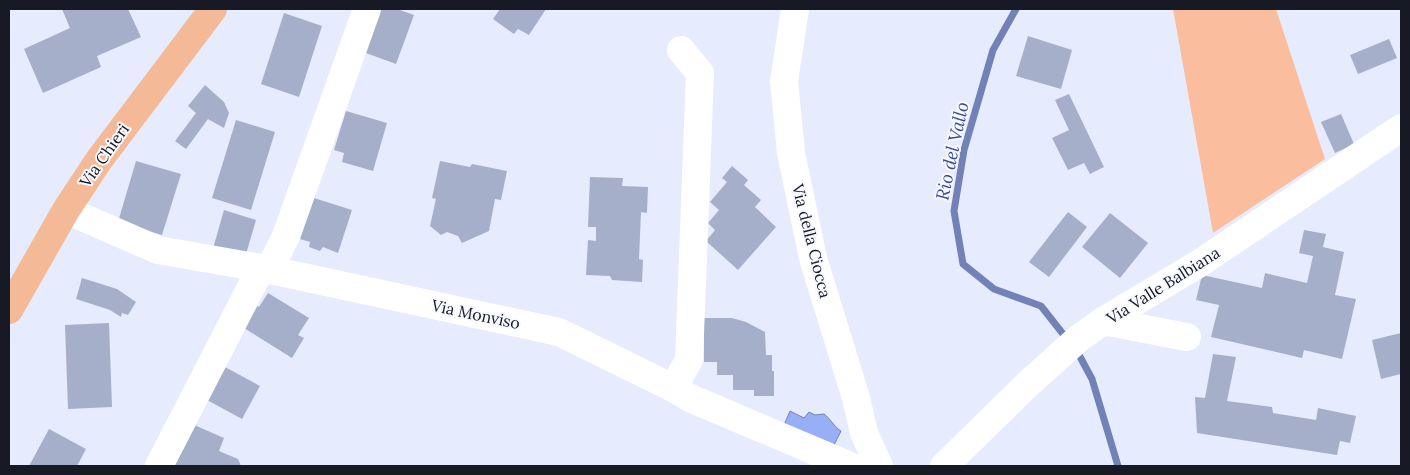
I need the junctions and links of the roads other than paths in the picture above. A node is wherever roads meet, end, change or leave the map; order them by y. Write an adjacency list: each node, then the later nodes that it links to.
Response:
1 (214, 9): 6 (main road, Via Chieri)
2 (367, 9): 7 (street)
3 (795, 9): 14 (street, Via della Ciocca)
4 (681, 50): 11 (street)
5 (1401, 128): 9 (street, Via Valle Balbiana)
6 (66, 210): 7 (street, Via Monviso); 8 (main road, Via Chieri)
7 (265, 269): 11 (street, Via Monviso); 12 (street)
8 (9, 310)
9 (1103, 321): 10 (street); 15 (street, Via Valle Balbiana)
10 (1187, 337)
11 (673, 388): 13 (street, Via Monviso)
12 (159, 466)
13 (850, 466)
14 (879, 466)
15 (944, 466)

